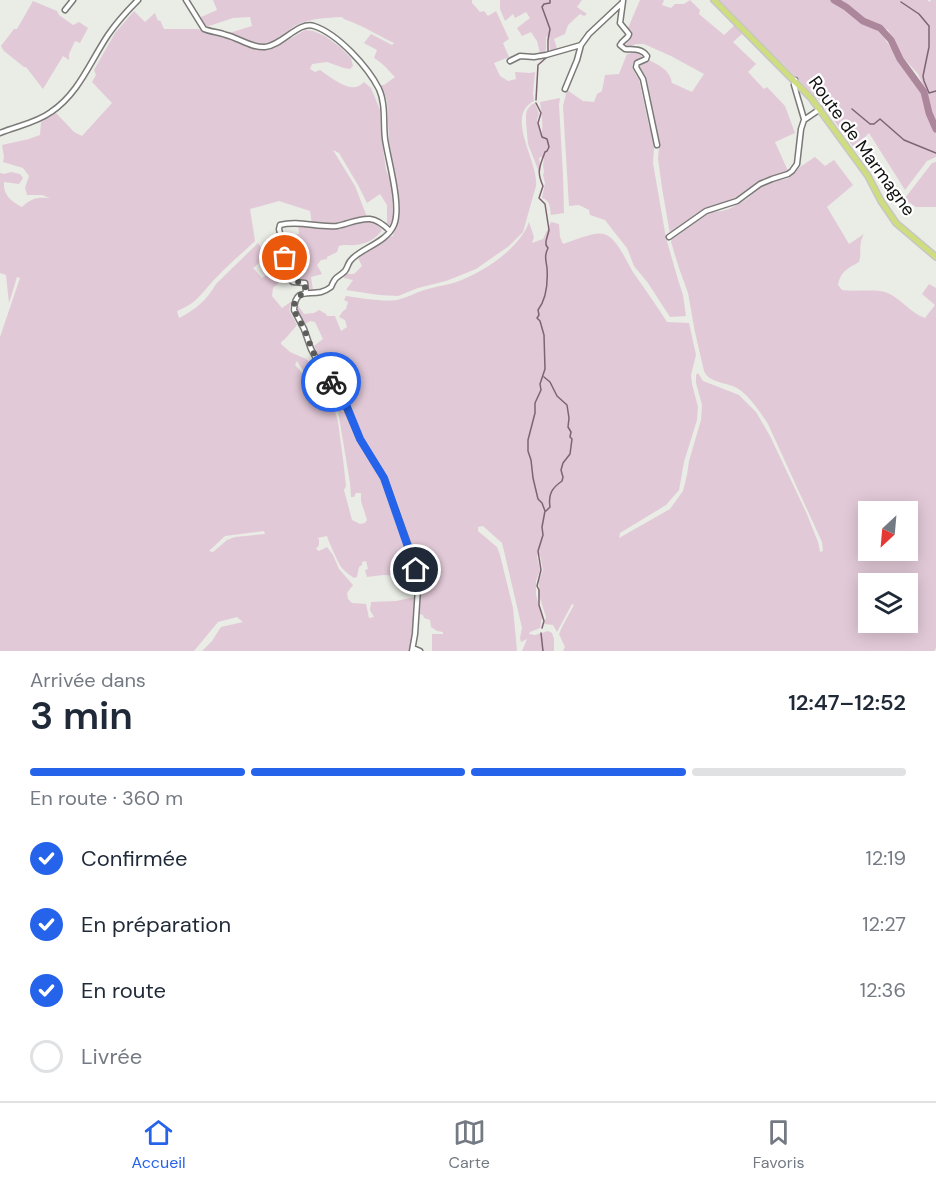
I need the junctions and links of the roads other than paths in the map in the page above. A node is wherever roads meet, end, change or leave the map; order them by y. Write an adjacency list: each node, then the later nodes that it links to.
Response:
1 (73, 0): 6 (street)
2 (138, 0): 13 (street)
3 (186, 0): 15 (street)
4 (714, 0): 9 (main road, Route de Marmagne)
5 (624, 1): 7 (street); 14 (street)
6 (65, 10)
7 (581, 45): 8 (street); 10 (street)
8 (510, 61)
9 (795, 80): 11 (main road, Route de Marmagne); 12 (street)
10 (565, 89)
11 (820, 109): 12 (street); 17 (main road, Route de Marmagne)
12 (804, 120): 16 (street)
13 (0, 133)
14 (657, 145)
15 (390, 231): 18 (street); 18 (street)
16 (669, 237)
17 (936, 257)
18 (306, 292): 19 (street)
19 (412, 650): 20 (street)
20 (420, 651)

